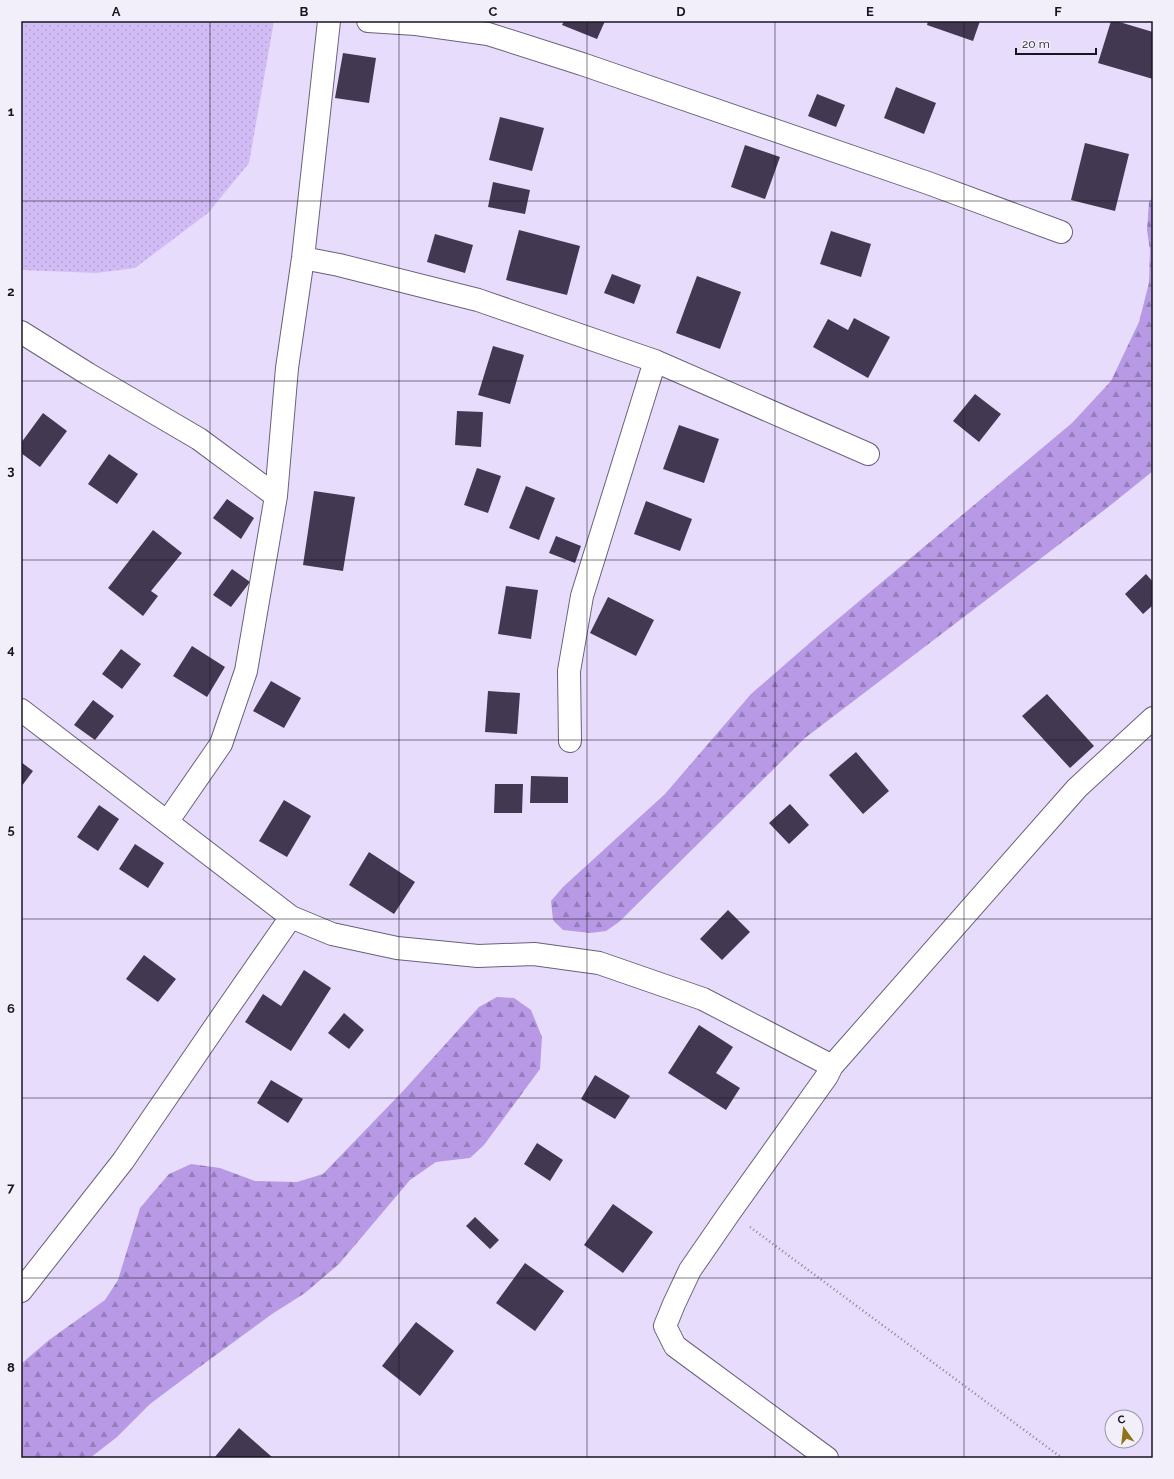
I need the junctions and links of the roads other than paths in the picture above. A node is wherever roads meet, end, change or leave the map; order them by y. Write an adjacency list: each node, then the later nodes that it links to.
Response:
1 (328, 21): 4 (street)
2 (368, 21): 3 (street)
3 (1060, 232)
4 (303, 258): 6 (street); 8 (street)
5 (21, 332): 8 (street)
6 (655, 361): 7 (street); 11 (street)
7 (868, 454)
8 (276, 496): 12 (street)
9 (21, 710): 12 (street)
10 (1153, 718): 14 (street)
11 (570, 740)
12 (167, 822): 13 (street)
13 (291, 917): 14 (street); 15 (street)
14 (832, 1066): 16 (street)
15 (21, 1291)
16 (827, 1458)

